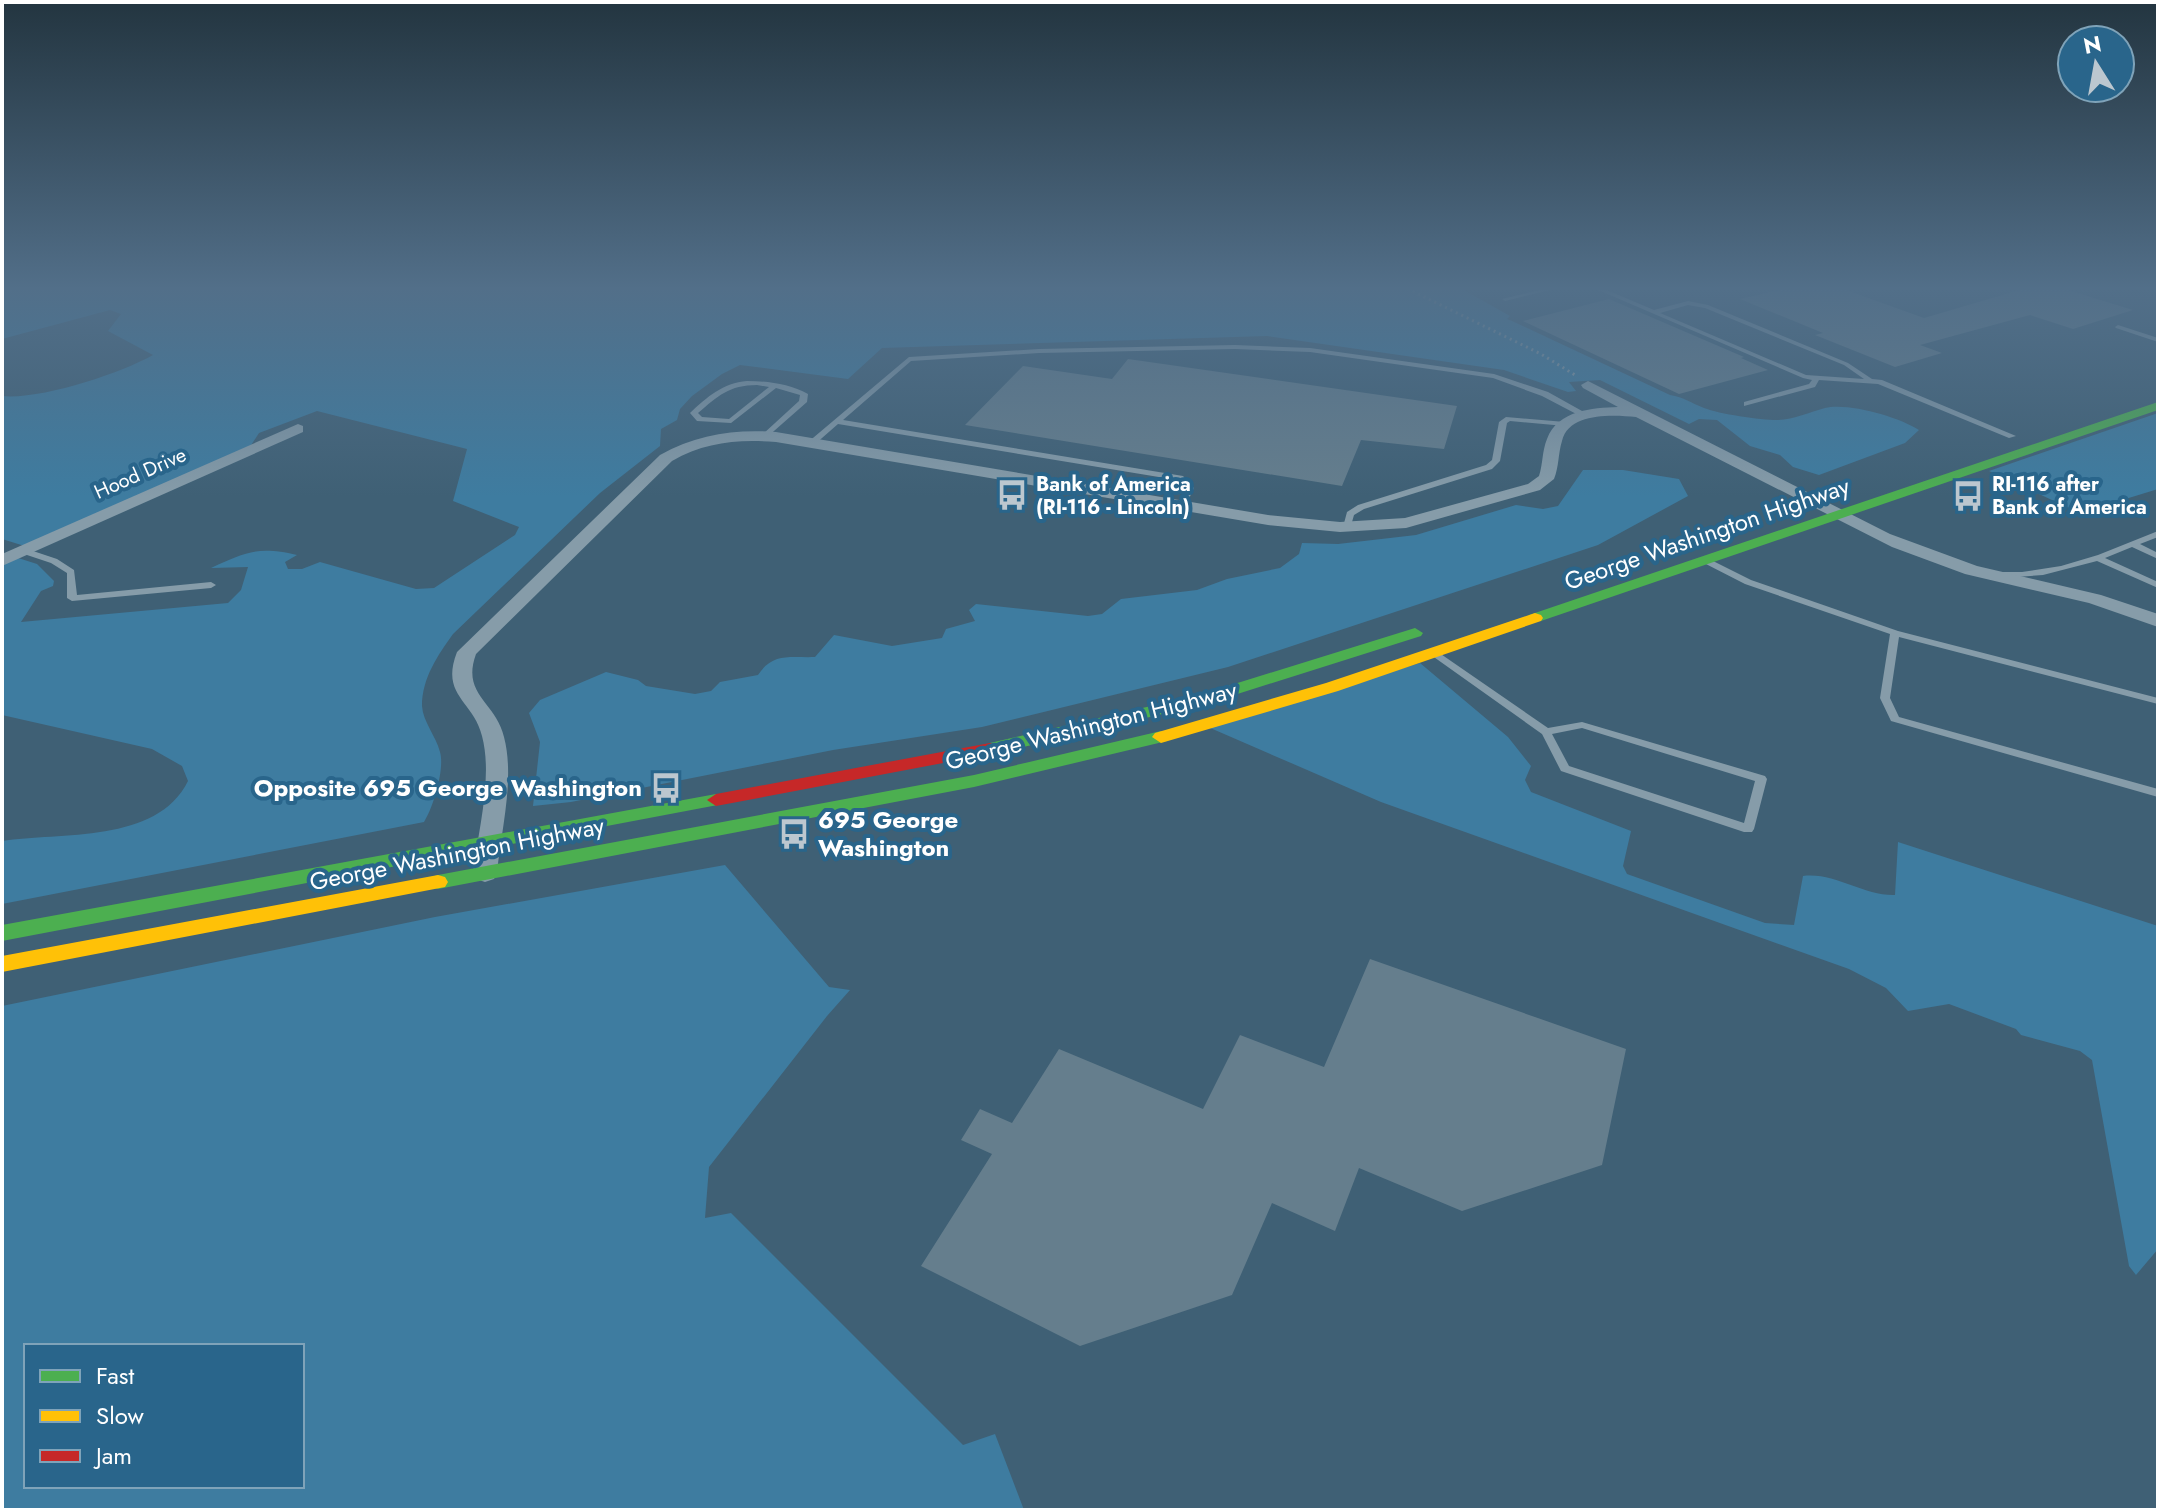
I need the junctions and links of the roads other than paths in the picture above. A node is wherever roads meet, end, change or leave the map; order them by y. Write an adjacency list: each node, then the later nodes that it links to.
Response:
1 (949, 357): 14 (lane)
2 (1356, 357): 13 (lane)
3 (1761, 357): 5 (lane)
4 (1828, 357): 6 (lane)
5 (1816, 379): 6 (lane); 10 (lane)
6 (1869, 379): 18 (lane)
7 (1588, 385): 12 (street)
8 (773, 387): 8 (lane); 17 (lane)
9 (2158, 388): 18 (main road)
10 (1747, 404)
11 (2158, 406): 21 (main road, George Washington Highway)
12 (1639, 413): 13 (street); 23 (street)
13 (1587, 416): 15 (street)
14 (836, 421): 19 (lane); 24 (lane)
15 (1565, 424): 27 (street); 27 (lane)
16 (298, 429): 30 (street, Hood Drive)
17 (766, 436): 19 (street); 45 (street)
18 (2012, 436): 20 (main road); 21 (main road)
19 (811, 443): 24 (street)
20 (1984, 445)
21 (2039, 447): 26 (main road, George Washington Highway)
22 (1842, 492): 23 (main road, George Washington Highway)
23 (1814, 501): 25 (main road, George Washington Highway); 26 (street)
24 (1182, 505): 27 (street)
25 (1784, 511)
26 (1839, 515): 33 (main road, George Washington Highway); 35 (street)
27 (1347, 527)
28 (2158, 534): 29 (lane)
29 (2132, 544): 31 (lane); 32 (lane)
30 (24, 551): 34 (street, Hood Drive); 36 (lane)
31 (2158, 556)
32 (2098, 558): 35 (lane); 37 (lane)
33 (1705, 560): 40 (lane); 41 (main road, George Washington Highway)
34 (2, 561)
35 (1986, 574): 38 (street)
36 (211, 585)
37 (2158, 585)
38 (2158, 621)
39 (1432, 627): 45 (main road, George Washington Highway)
40 (1895, 633): 42 (lane); 44 (lane)
41 (1435, 653): 43 (lane); 46 (main road, George Washington Highway)
42 (2158, 701)
43 (1546, 732): 43 (lane)
44 (2158, 793)
45 (487, 843): 46 (street); 47 (main road, George Washington Highway)
46 (485, 873): 48 (main road, George Washington Highway)
47 (2, 933)
48 (2, 964)

